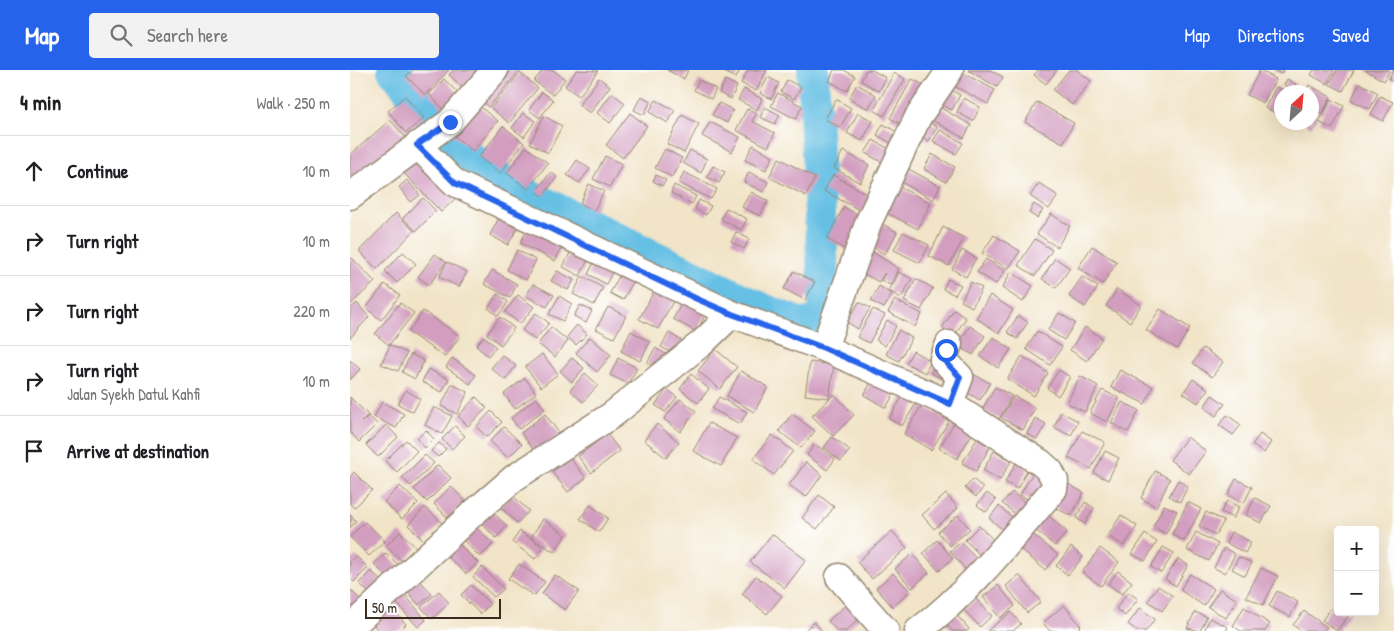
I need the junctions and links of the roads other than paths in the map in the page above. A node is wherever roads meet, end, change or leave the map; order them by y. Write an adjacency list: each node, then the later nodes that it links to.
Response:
1 (495, 70): 3 (street)
2 (950, 70): 7 (street)
3 (419, 143): 4 (street); 5 (street)
4 (350, 196)
5 (732, 314): 7 (street); 10 (street)
6 (949, 344): 8 (street)
7 (824, 348): 8 (street)
8 (950, 404): 12 (street)
9 (839, 577): 11 (street)
10 (350, 628)
11 (886, 631)
12 (918, 631)

